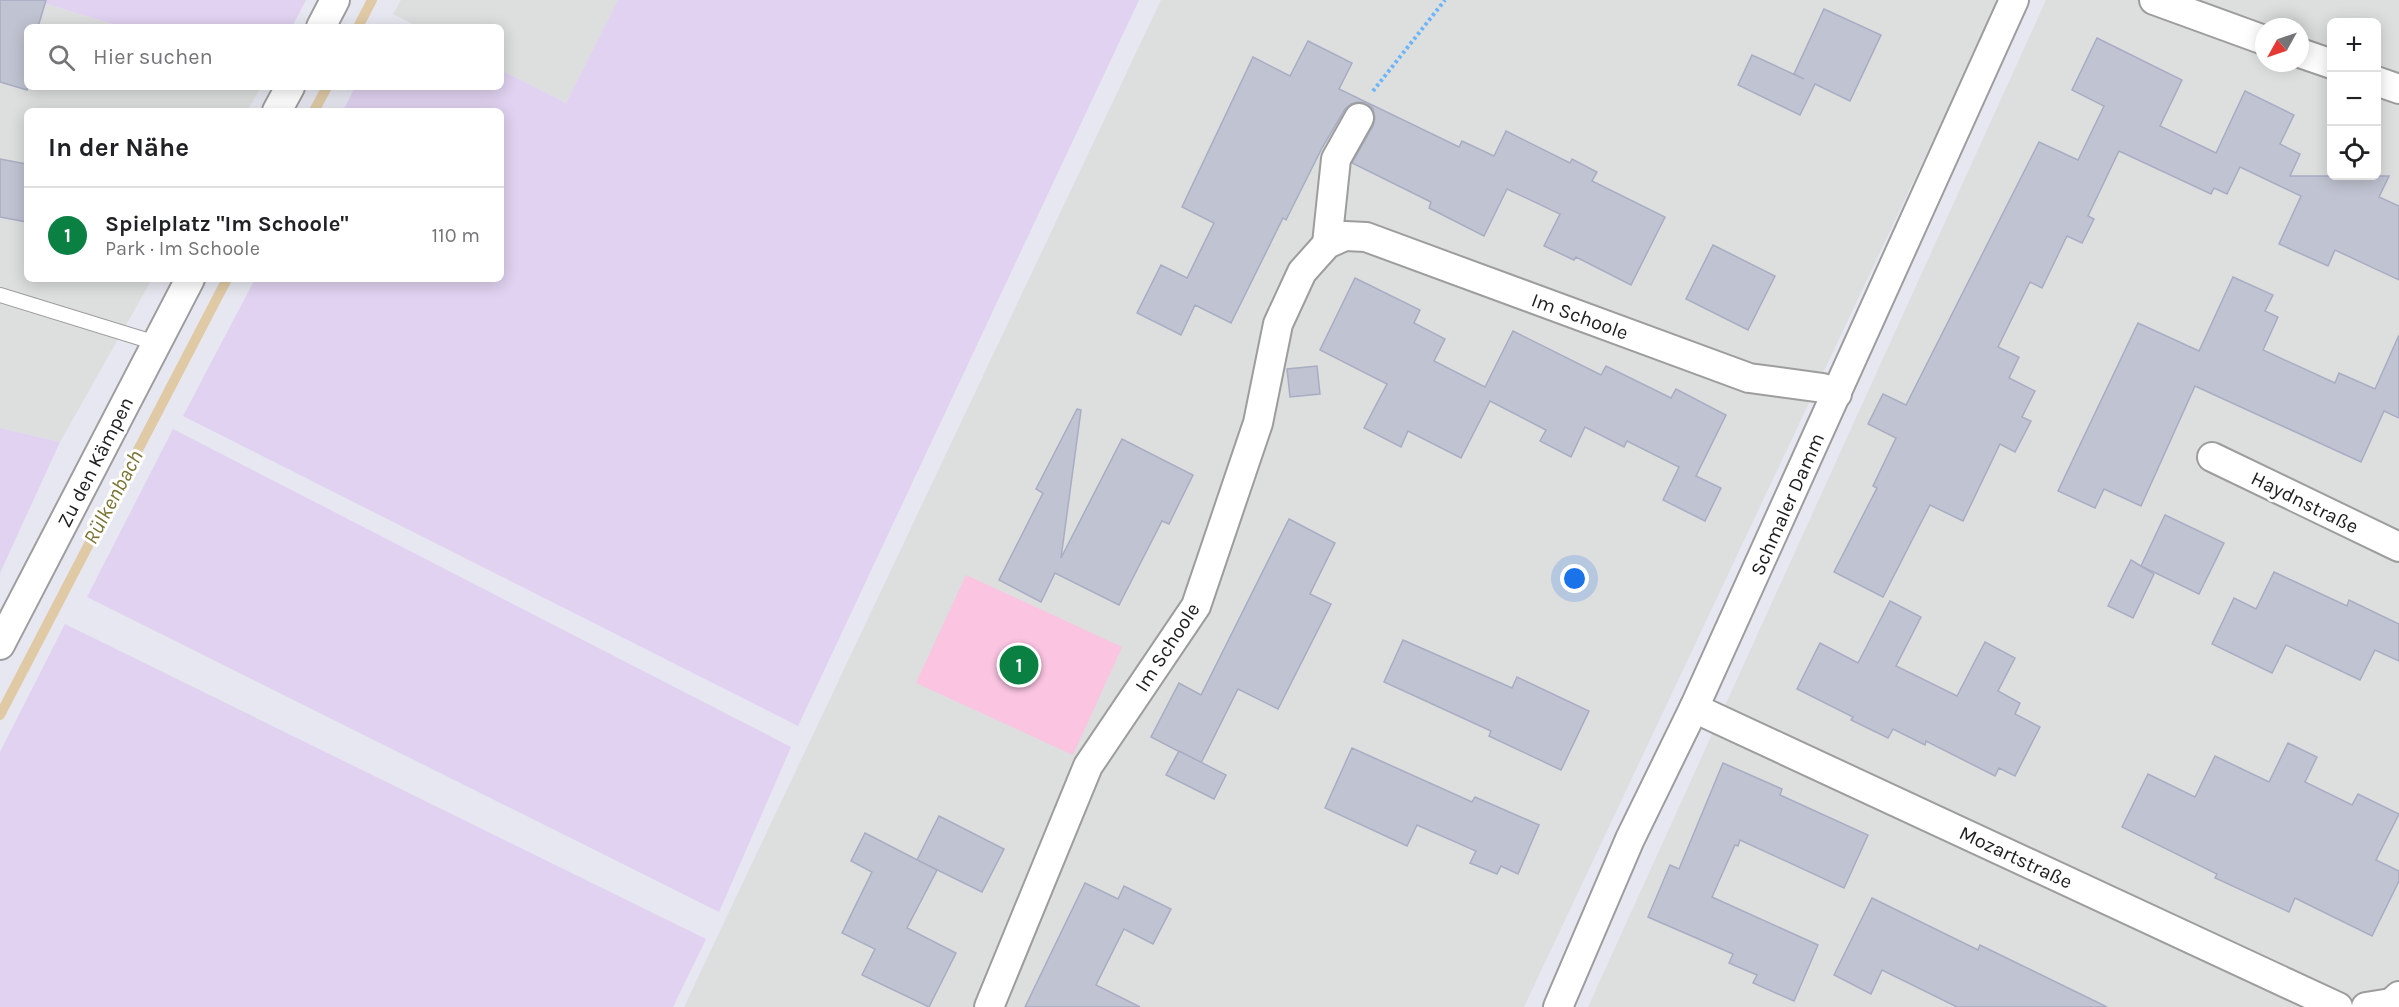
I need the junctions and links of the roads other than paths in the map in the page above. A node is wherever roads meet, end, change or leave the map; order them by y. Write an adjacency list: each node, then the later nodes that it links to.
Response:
1 (335, 0): 4 (street)
2 (2014, 0): 17 (street, Schmaler Damm)
3 (2154, 0): 5 (street)
4 (323, 24)
5 (2255, 37)
6 (2309, 56): 7 (street)
7 (2327, 63)
8 (2381, 83): 9 (street)
9 (2399, 89)
10 (288, 90): 11 (street)
11 (279, 108)
12 (1359, 118): 13 (street)
13 (1327, 244): 17 (street, Im Schoole); 23 (street, Im Schoole)
14 (188, 282): 16 (street, Zu den Kämpen)
15 (0, 295): 16 (lane)
16 (156, 343): 20 (street, Zu den Kämpen)
17 (1837, 394): 21 (street, Schmaler Damm)
18 (2212, 457): 19 (street, Haydnstraße)
19 (2399, 547)
20 (0, 645)
21 (1694, 708): 24 (street, Schmaler Damm); 25 (street, Mozartstraße)
22 (2399, 996): 26 (street)
23 (989, 1007)
24 (1558, 1007)
25 (2338, 1007)
26 (2366, 1007)

